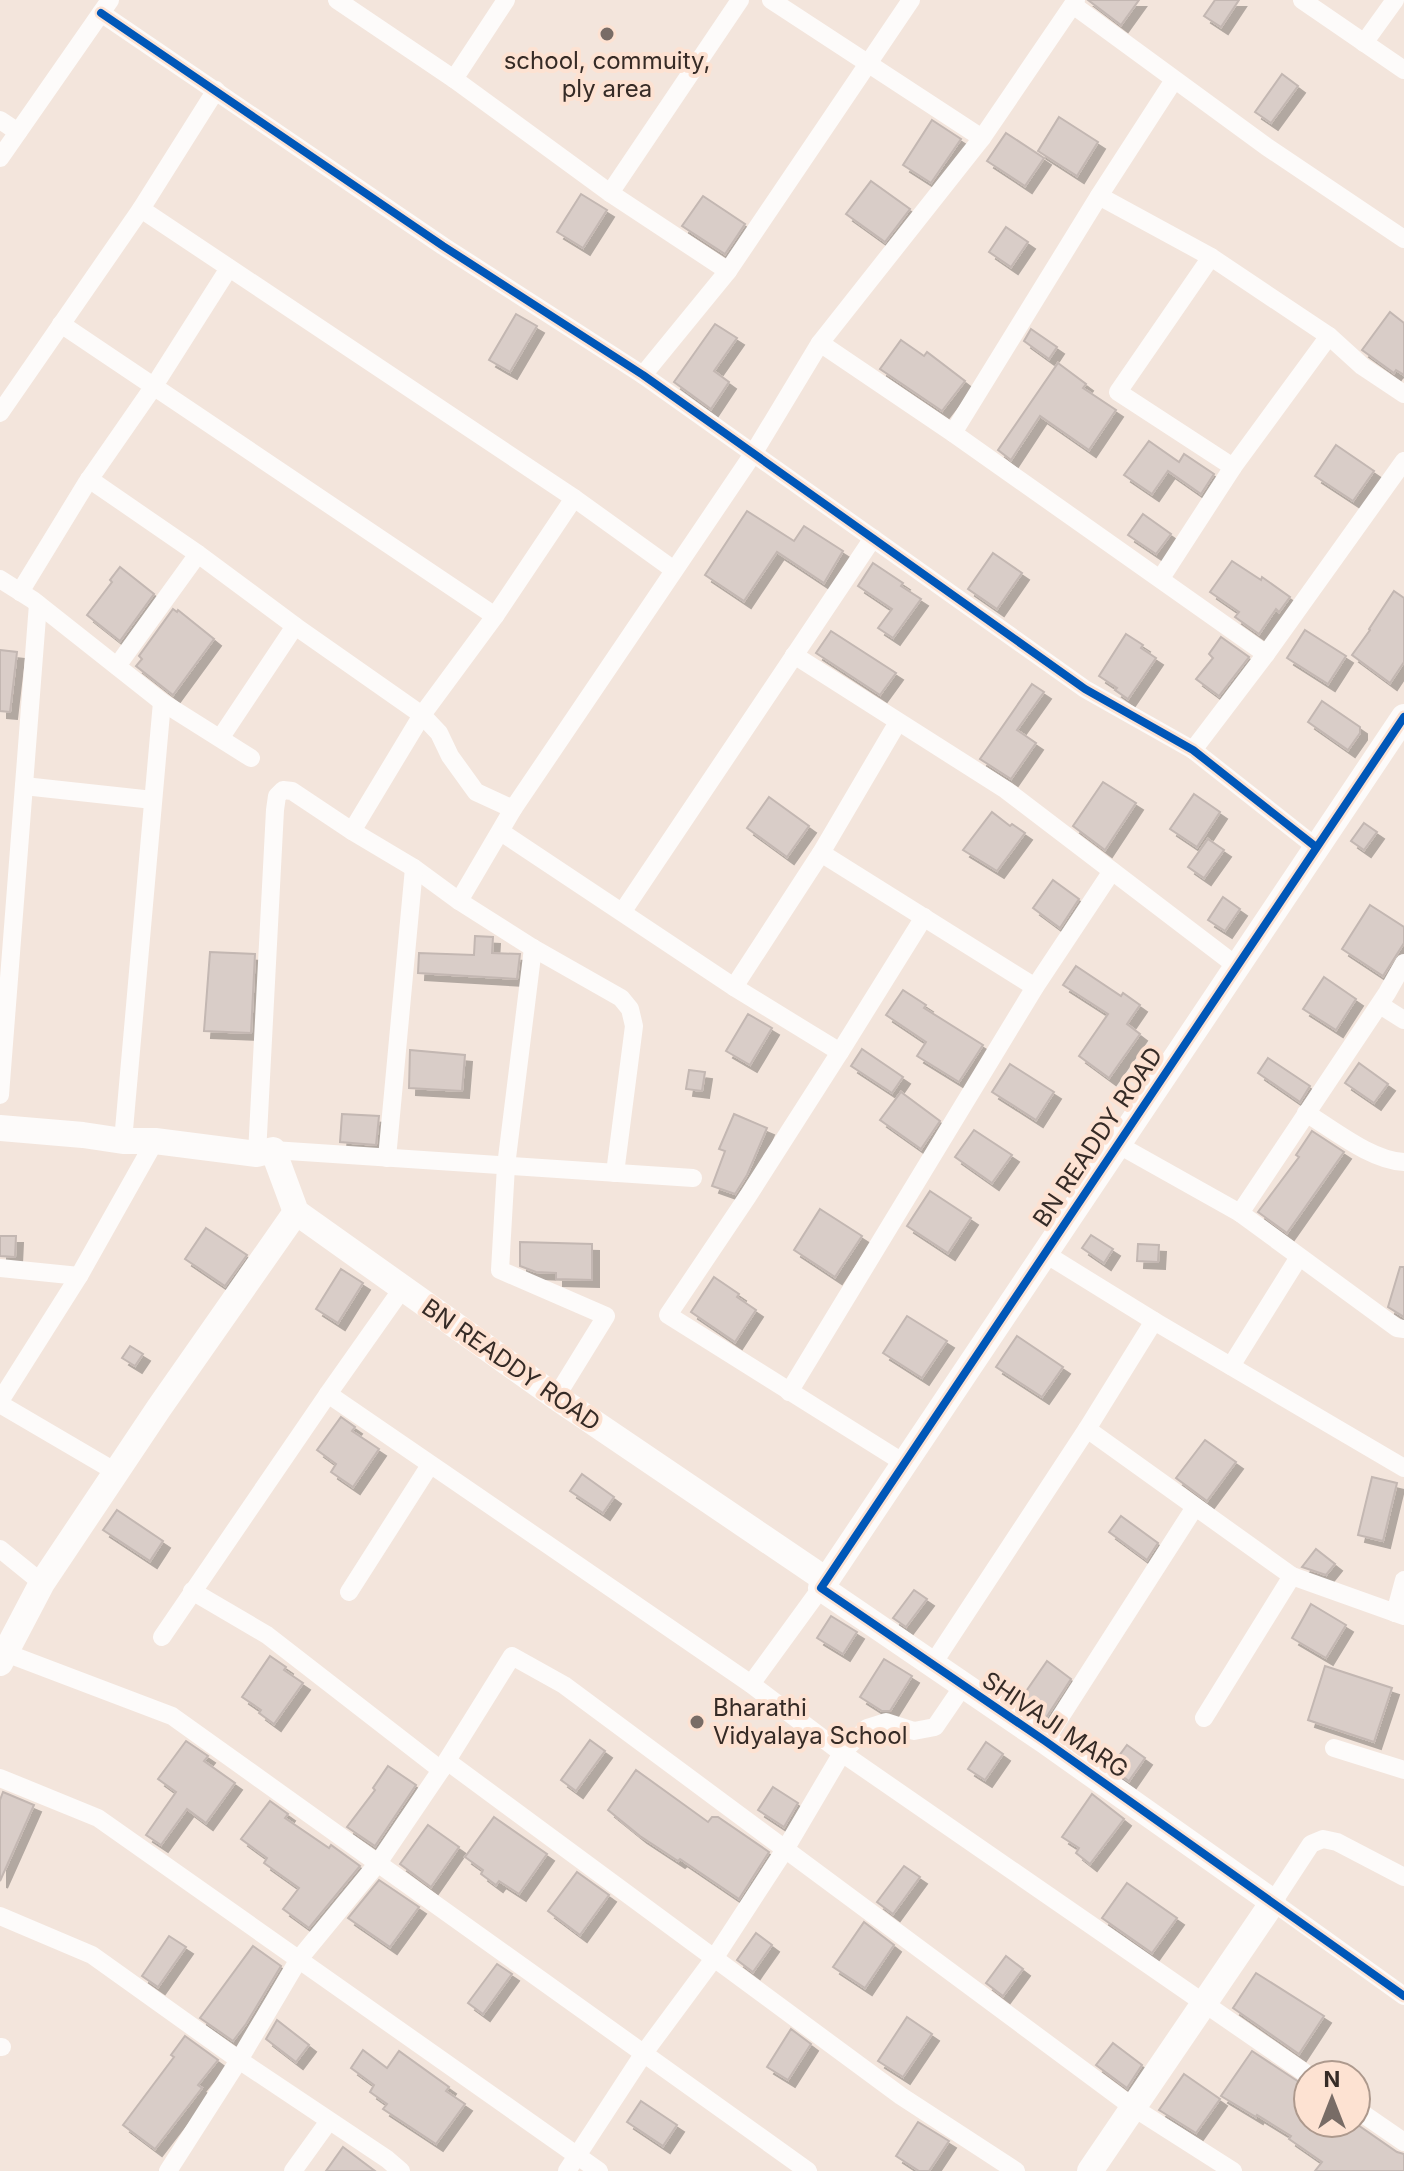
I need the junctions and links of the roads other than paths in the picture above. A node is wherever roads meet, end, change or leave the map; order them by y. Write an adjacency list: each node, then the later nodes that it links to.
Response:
1 (337, 0): 13 (street)
2 (506, 0): 13 (street)
3 (740, 0): 20 (street)
4 (771, 0): 11 (street)
5 (911, 0): 11 (street)
6 (1302, 0): 10 (street)
7 (1395, 0): 10 (street)
8 (1075, 2): 14 (street); 18 (street)
9 (105, 6): 15 (street); 17 (street)
10 (1364, 43): 12 (street)
11 (869, 64): 18 (street); 26 (street)
12 (1404, 70)
13 (454, 79): 20 (street)
14 (1174, 80): 21 (street); 23 (street)
15 (216, 90): 22 (street); 30 (street)
16 (0, 120): 17 (street)
17 (18, 132): 19 (street)
18 (982, 138): 29 (street)
19 (0, 158)
20 (610, 193): 26 (street)
21 (1099, 196): 24 (street); 34 (street)
22 (141, 209): 25 (street); 27 (street)
23 (1404, 239)
24 (1211, 257): 28 (street); 37 (street)
25 (229, 268): 31 (street); 39 (street)
26 (728, 271): 30 (street)
27 (61, 324): 31 (street); 33 (street)
28 (1329, 336): 32 (street); 37 (street)
29 (820, 343): 34 (street); 35 (street)
30 (643, 375): 35 (street)
31 (154, 386): 38 (street); 47 (street)
32 (1404, 394)
33 (0, 413)
34 (953, 433): 43 (street)
35 (753, 454): 40 (street); 42 (street)
36 (1404, 461): 49 (street)
37 (1233, 467): 43 (street)
38 (89, 479): 41 (street); 45 (street)
39 (574, 498): 42 (street); 47 (street)
40 (873, 538): 50 (street); 57 (street)
41 (198, 554): 48 (street); 51 (street)
42 (674, 570): 61 (street)
43 (1161, 578): 49 (street)
44 (0, 579): 45 (street)
45 (20, 592): 46 (street)
46 (38, 604): 51 (street); 59 (street)
47 (495, 616): 53 (street)
48 (295, 626): 53 (street); 56 (street)
49 (1266, 654): 57 (street)
50 (794, 655): 54 (street); 69 (street)
51 (117, 666): 52 (street)
52 (162, 702): 56 (street); 60 (street)
53 (422, 715): 61 (street); 62 (street)
54 (898, 722): 65 (street); 67 (street)
55 (1401, 727): 64 (street, BN READDY ROAD)
56 (221, 737): 58 (street)
57 (1193, 750): 64 (street)
58 (251, 758)
59 (24, 786): 60 (street); 79 (street)
60 (153, 800): 82 (street)
61 (513, 809): 63 (street)
62 (352, 831): 66 (street); 85 (street)
63 (501, 832): 68 (street); 69 (street)
64 (1316, 847): 73 (street, BN READDY ROAD)
65 (821, 853): 70 (street); 74 (street)
66 (414, 868): 68 (street); 86 (street)
67 (1112, 871): 73 (street); 75 (street)
68 (459, 901): 71 (street)
69 (623, 911): 74 (street)
70 (924, 917): 75 (street); 78 (street)
71 (533, 948): 88 (street); 89 (street)
72 (1404, 963): 76 (street)
73 (1238, 967): 84 (street, BN READDY ROAD)
74 (734, 987): 78 (street)
75 (1035, 987): 101 (street)
76 (1380, 1005): 77 (street); 80 (street)
77 (1404, 1020)
78 (840, 1052): 101 (street)
79 (0, 1095)
80 (1306, 1113): 87 (street); 92 (street)
81 (0, 1128): 82 (street)
82 (123, 1141): 83 (street)
83 (155, 1141): 85 (street); 96 (street)
84 (1117, 1144): 92 (street); 93 (street, BN READDY ROAD)
85 (265, 1152): 86 (street); 91 (street)
86 (387, 1158): 88 (street)
87 (1404, 1162)
88 (506, 1166): 89 (street); 103 (street)
89 (615, 1173): 90 (street)
90 (693, 1178)
91 (296, 1212): 97 (street, BN READDY ROAD); 109 (street)
92 (1240, 1213): 94 (street)
93 (1044, 1253): 98 (street); 106 (street, BN READDY ROAD)
94 (1299, 1257): 99 (street); 100 (street)
95 (0, 1268): 96 (street)
96 (79, 1276): 104 (street)
97 (402, 1289): 102 (street); 103 (street, BN READDY ROAD)
98 (1154, 1321): 100 (street); 105 (street)
99 (1404, 1329)
100 (1231, 1366): 108 (street)
101 (789, 1392): 106 (street)
102 (328, 1394): 107 (street); 116 (street)
103 (556, 1397): 115 (street, BN READDY ROAD)
104 (0, 1402): 109 (street)
105 (1087, 1429): 110 (street); 121 (street)
106 (904, 1463): 115 (street, BN READDY ROAD)
107 (430, 1465): 117 (street); 122 (street)
108 (1404, 1468)
109 (116, 1472): 114 (street)
110 (1195, 1507): 112 (street); 125 (street)
111 (0, 1549): 114 (street)
112 (1292, 1576): 118 (street); 124 (street)
113 (1404, 1580): 118 (street)
114 (42, 1583): 120 (street)
115 (823, 1584): 121 (street, SHIVAJI MARG); 122 (street)
116 (192, 1591): 119 (street); 128 (street)
117 (349, 1592)
118 (1399, 1614)
119 (162, 1637)
120 (3, 1658): 132 (street)
121 (932, 1665): 123 (street, SHIVAJI MARG)
122 (751, 1684): 127 (street)
123 (963, 1686): 125 (street, SHIVAJI MARG); 127 (street)
124 (1204, 1718)
125 (1045, 1741): 134 (street, SHIVAJI MARG)
126 (1334, 1748): 129 (street)
127 (842, 1753): 131 (street); 139 (street)
128 (444, 1766): 131 (street); 132 (street); 136 (street)
129 (1404, 1770)
130 (0, 1778): 137 (street)
131 (786, 1848): 136 (street); 143 (street)
132 (378, 1863): 137 (street); 140 (street)
133 (1404, 1877): 134 (street)
134 (1273, 1902): 138 (street); 139 (street)
135 (0, 1916): 141 (street)
136 (715, 1957): 140 (street); 154 (street)
137 (299, 1959): 141 (street); 147 (street)
138 (1404, 1996)
139 (1204, 2003): 142 (street); 143 (street)
140 (644, 2053): 147 (street); 153 (street)
141 (239, 2060): 145 (street); 148 (street)
142 (1292, 2064)
143 (1134, 2108): 155 (street); 156 (street)
144 (1372, 2120): 146 (street)
145 (329, 2121): 149 (street); 150 (street)
146 (1404, 2142)
147 (577, 2154): 151 (street); 152 (street)
148 (168, 2171)
149 (293, 2171)
150 (401, 2171)
151 (567, 2171)
152 (599, 2171)
153 (808, 2171)
154 (1016, 2171)
155 (1090, 2171)
156 (1233, 2171)

